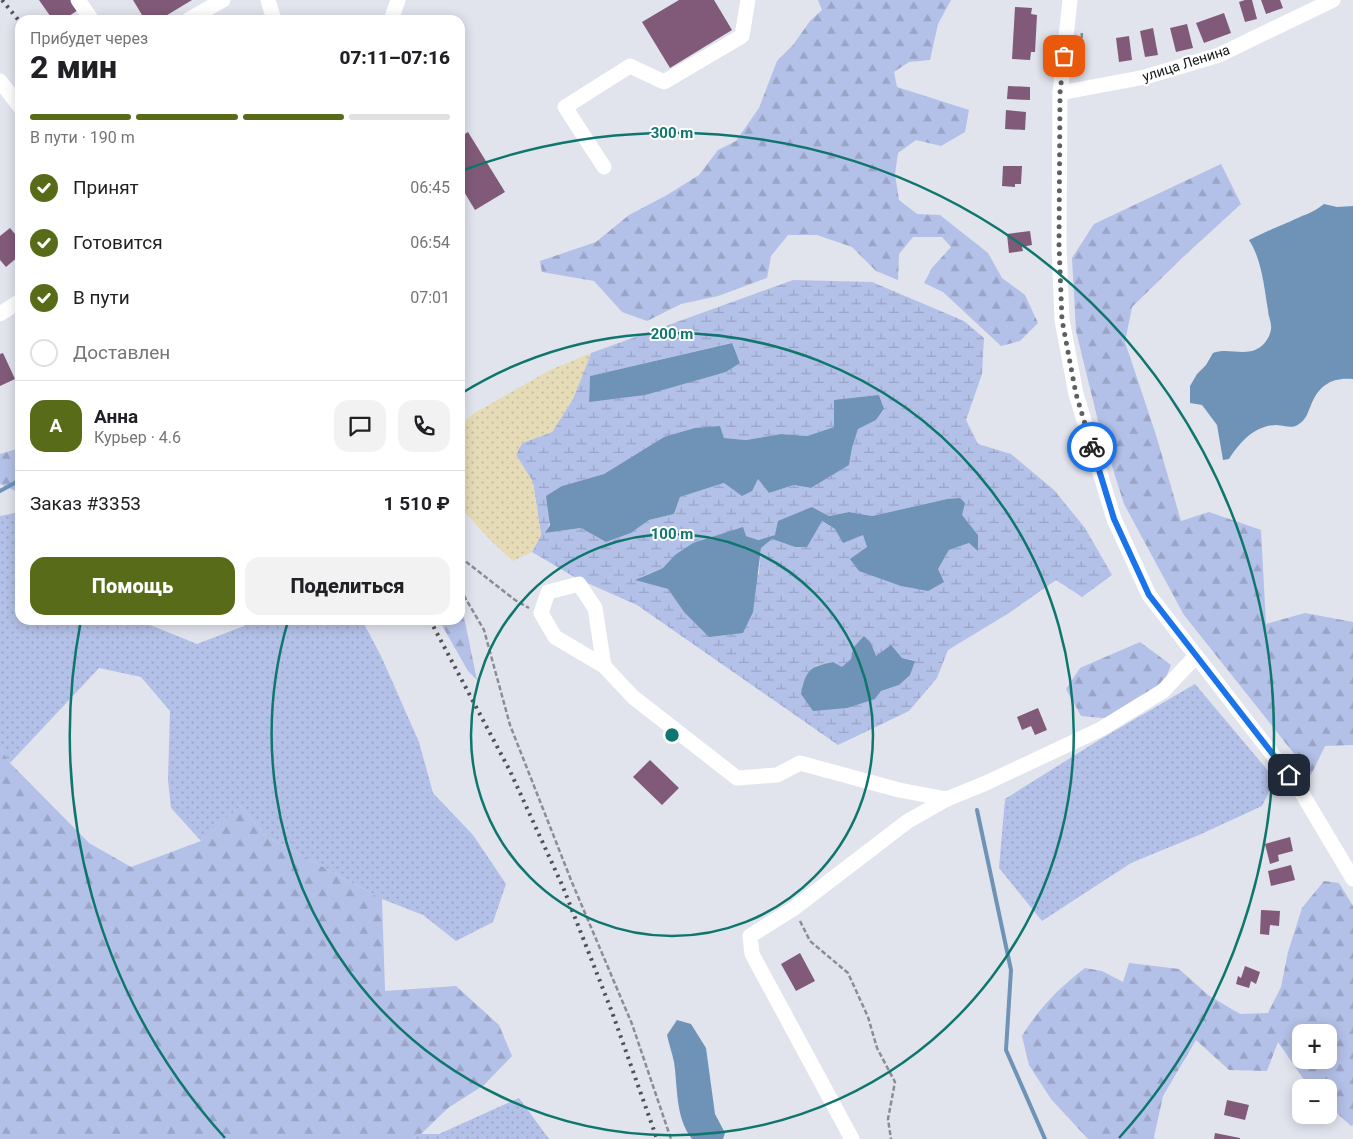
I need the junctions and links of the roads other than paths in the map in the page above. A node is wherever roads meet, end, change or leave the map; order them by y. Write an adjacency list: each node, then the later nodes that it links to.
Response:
1 (78, 0): 8 (street)
2 (223, 0): 9 (street)
3 (268, 0): 10 (street)
4 (398, 0): 11 (street)
5 (748, 0): 15 (street)
6 (1070, 0): 13 (street)
7 (1333, 0): 13 (street, улица Ленина)
8 (88, 15)
9 (197, 15)
10 (272, 15)
11 (393, 15)
12 (0, 81): 14 (street)
13 (1060, 93): 18 (street)
14 (15, 100)
15 (604, 167)
16 (15, 304): 17 (street)
17 (0, 314)
18 (1196, 657): 20 (street); 21 (street)
19 (604, 666): 19 (street); 20 (street)
20 (947, 799): 22 (street)
21 (1353, 879)
22 (852, 1139)

